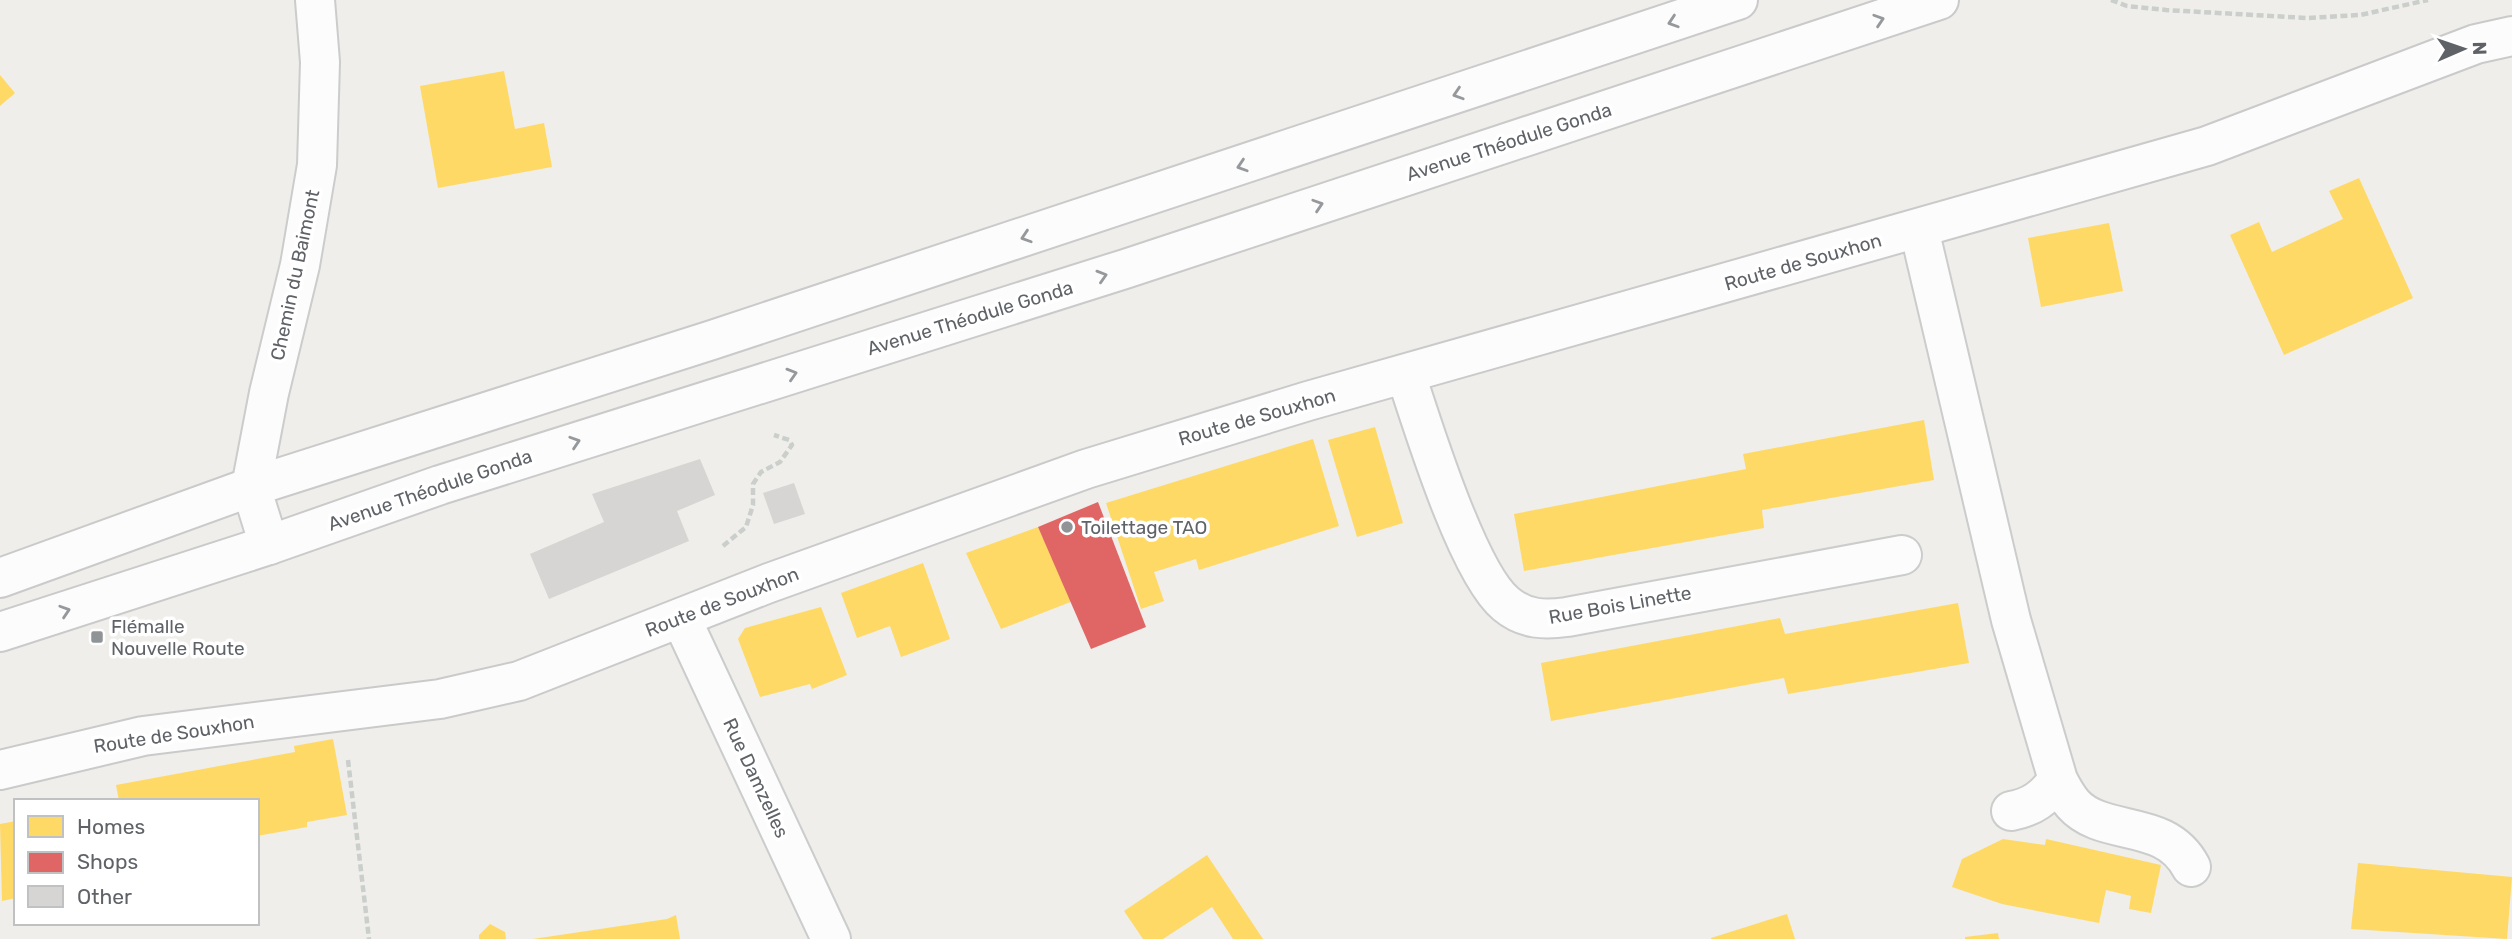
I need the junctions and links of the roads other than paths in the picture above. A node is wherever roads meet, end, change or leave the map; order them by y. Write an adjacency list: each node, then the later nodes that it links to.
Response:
1 (315, 0): 7 (street, Chemin du Baimont)
2 (1738, 0): 7 (street, one-way to 7)
3 (1939, 0): 8 (street, Avenue Théodule Gonda, one-way to 3)
4 (2512, 36): 5 (street, Route de Souxhon)
5 (1919, 229): 6 (street, Route de Souxhon); 14 (street)
6 (1406, 375): 9 (street, Rue Bois Linette); 11 (street, Route de Souxhon)
7 (251, 487): 8 (street, Chemin du Baimont); 10 (street)
8 (269, 545): 12 (street, Avenue Théodule Gonda, one-way to 8)
9 (1902, 555)
10 (0, 578)
11 (695, 612): 13 (street, Route de Souxhon); 17 (street, Rue Damzelles)
12 (0, 632)
13 (0, 769)
14 (2058, 780): 15 (street); 16 (street)
15 (2011, 811)
16 (2191, 867)
17 (831, 939)

